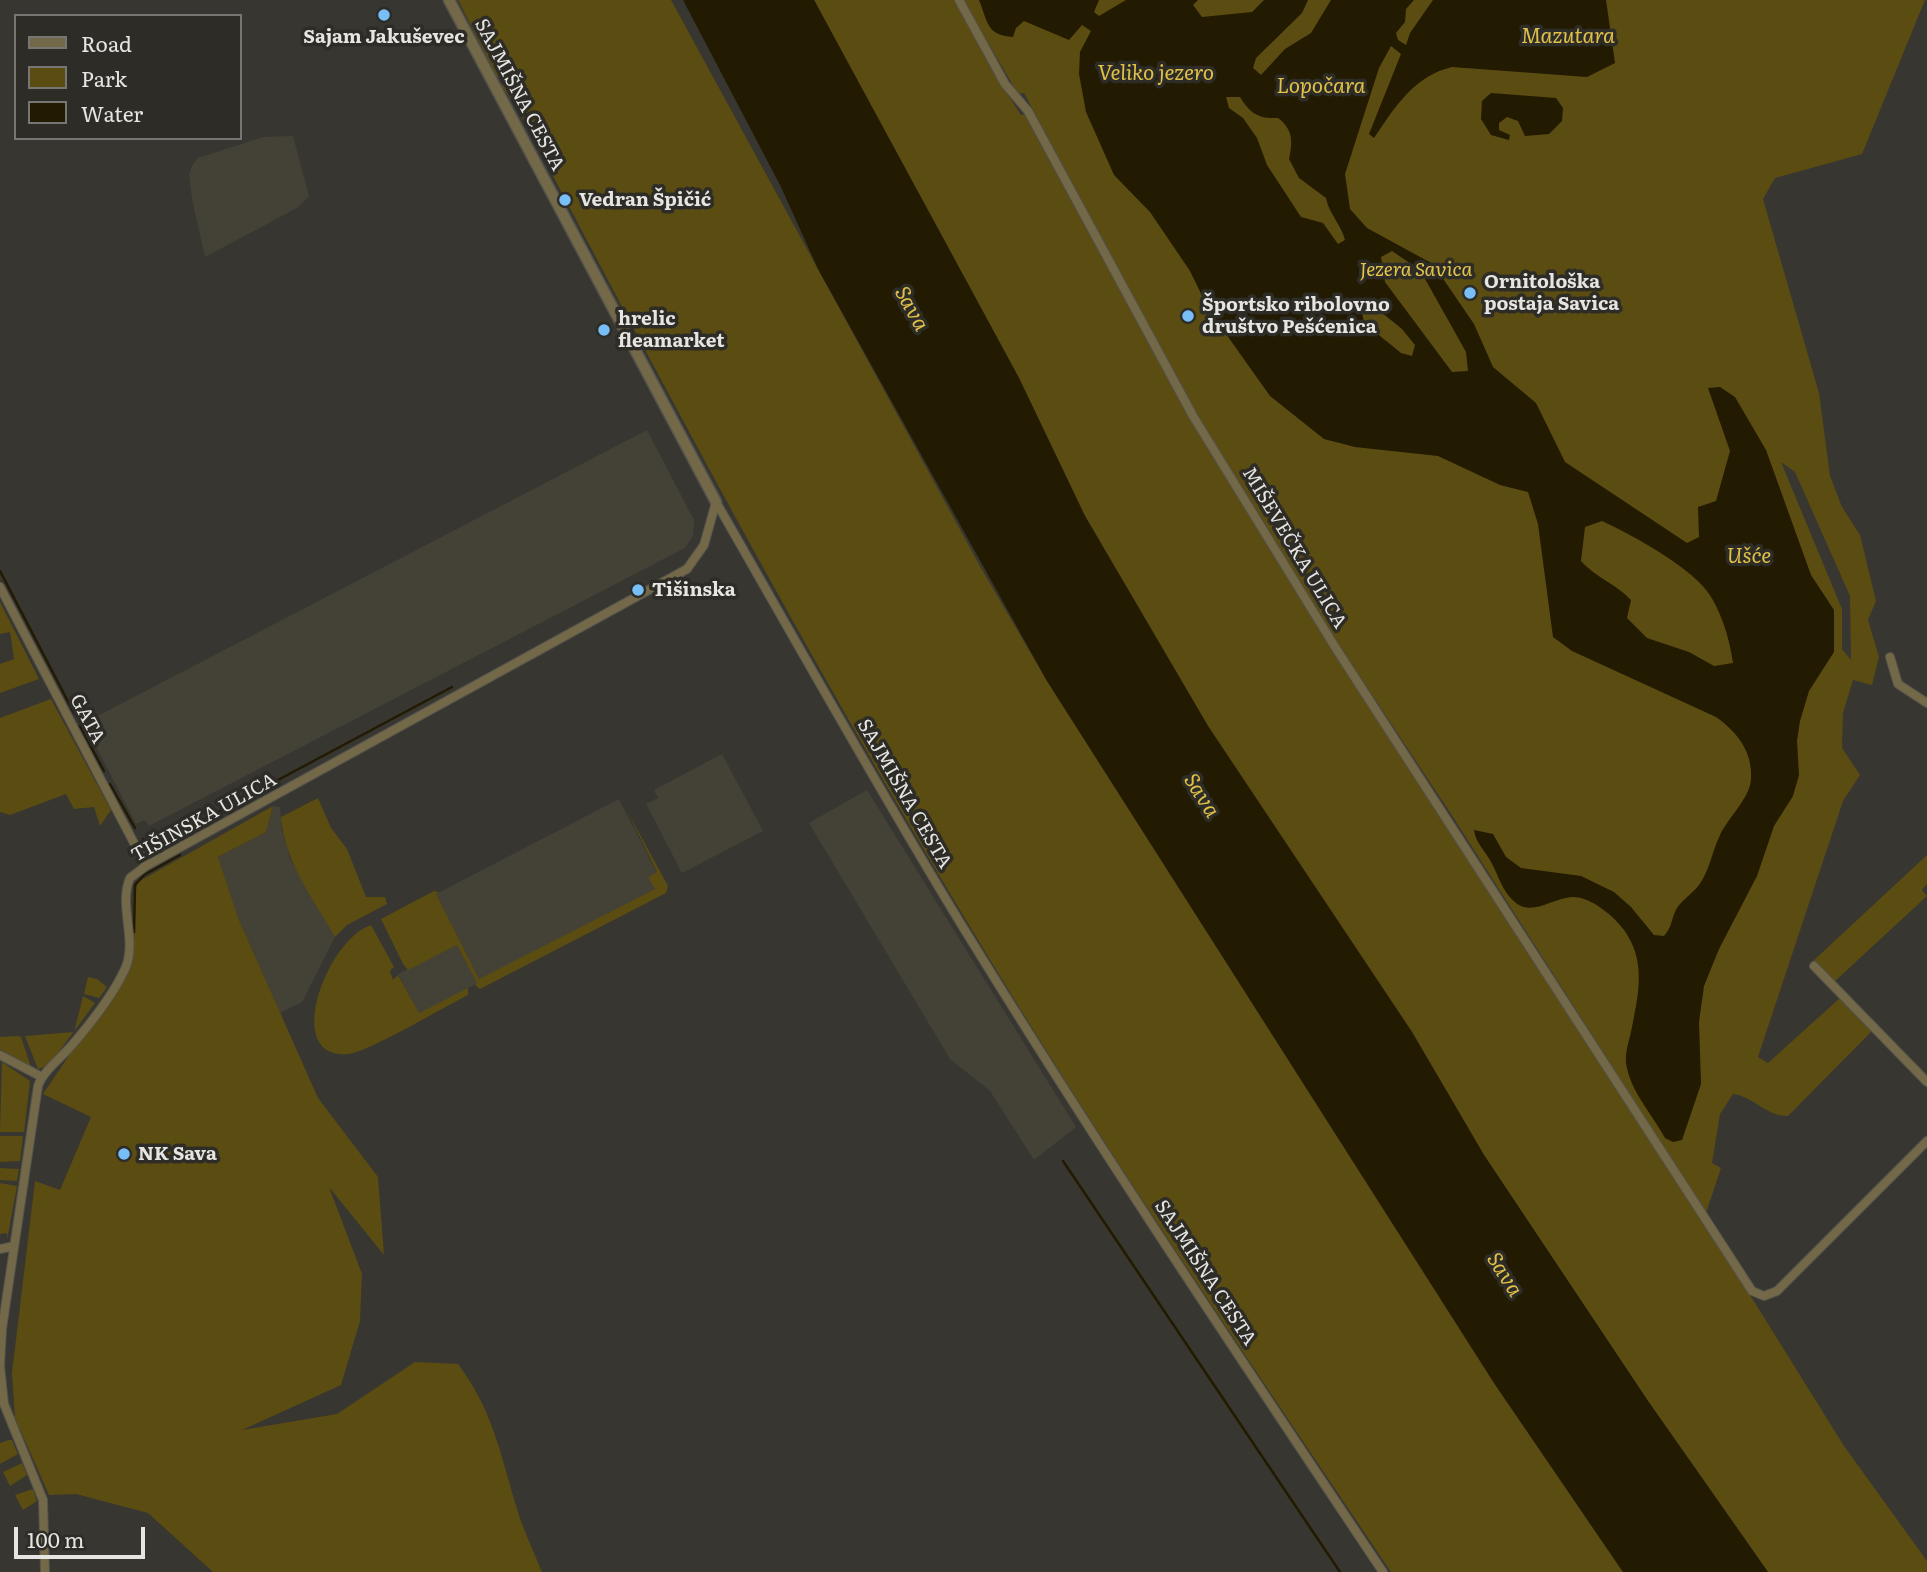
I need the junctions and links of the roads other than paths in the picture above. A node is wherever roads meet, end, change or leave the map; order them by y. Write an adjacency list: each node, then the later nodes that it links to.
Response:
1 (449, 0): 3 (street, SAJMIŠNA CESTA)
2 (959, 0): 12 (street, MIŠEVEČKA ULICA)
3 (716, 502): 7 (street, TIŠINSKA ULICA); 16 (street, SAJMIŠNA CESTA)
4 (0, 587): 7 (street, GATA)
5 (1890, 657): 6 (street)
6 (1927, 703)
7 (146, 866): 10 (street, TIŠINSKA ULICA)
8 (1814, 966): 11 (street)
9 (0, 1055): 10 (street)
10 (42, 1077): 13 (street)
11 (1927, 1082)
12 (1927, 1141)
13 (14, 1245): 14 (street); 15 (street)
14 (0, 1249)
15 (45, 1572)
16 (1383, 1572)

